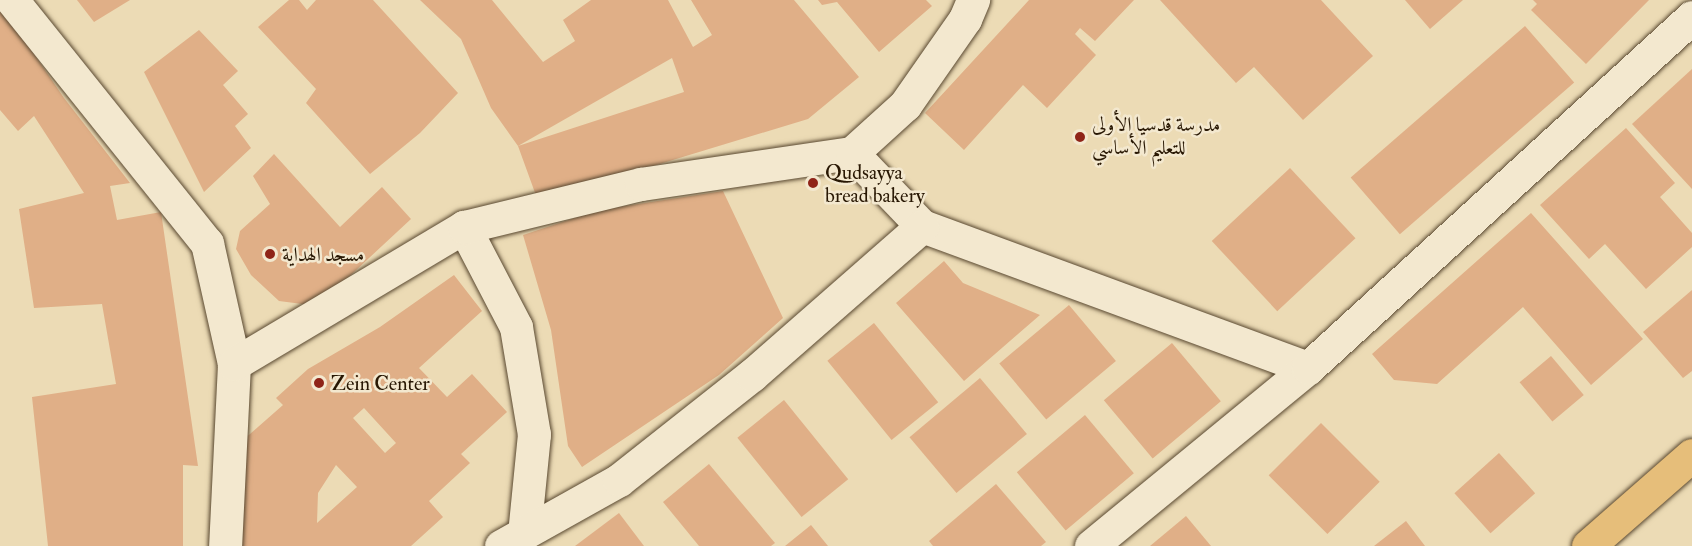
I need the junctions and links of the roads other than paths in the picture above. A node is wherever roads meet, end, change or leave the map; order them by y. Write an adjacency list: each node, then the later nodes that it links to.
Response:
1 (12, 0): 7 (street)
2 (974, 0): 4 (street)
3 (1692, 17): 8 (street)
4 (852, 153): 5 (street); 6 (street)
5 (922, 226): 8 (street); 10 (street)
6 (464, 227): 7 (street); 10 (street)
7 (234, 364): 11 (street)
8 (1308, 368): 12 (street)
9 (1692, 455): 13 (main road)
10 (512, 540)
11 (225, 546)
12 (1090, 546)
13 (1588, 546)

